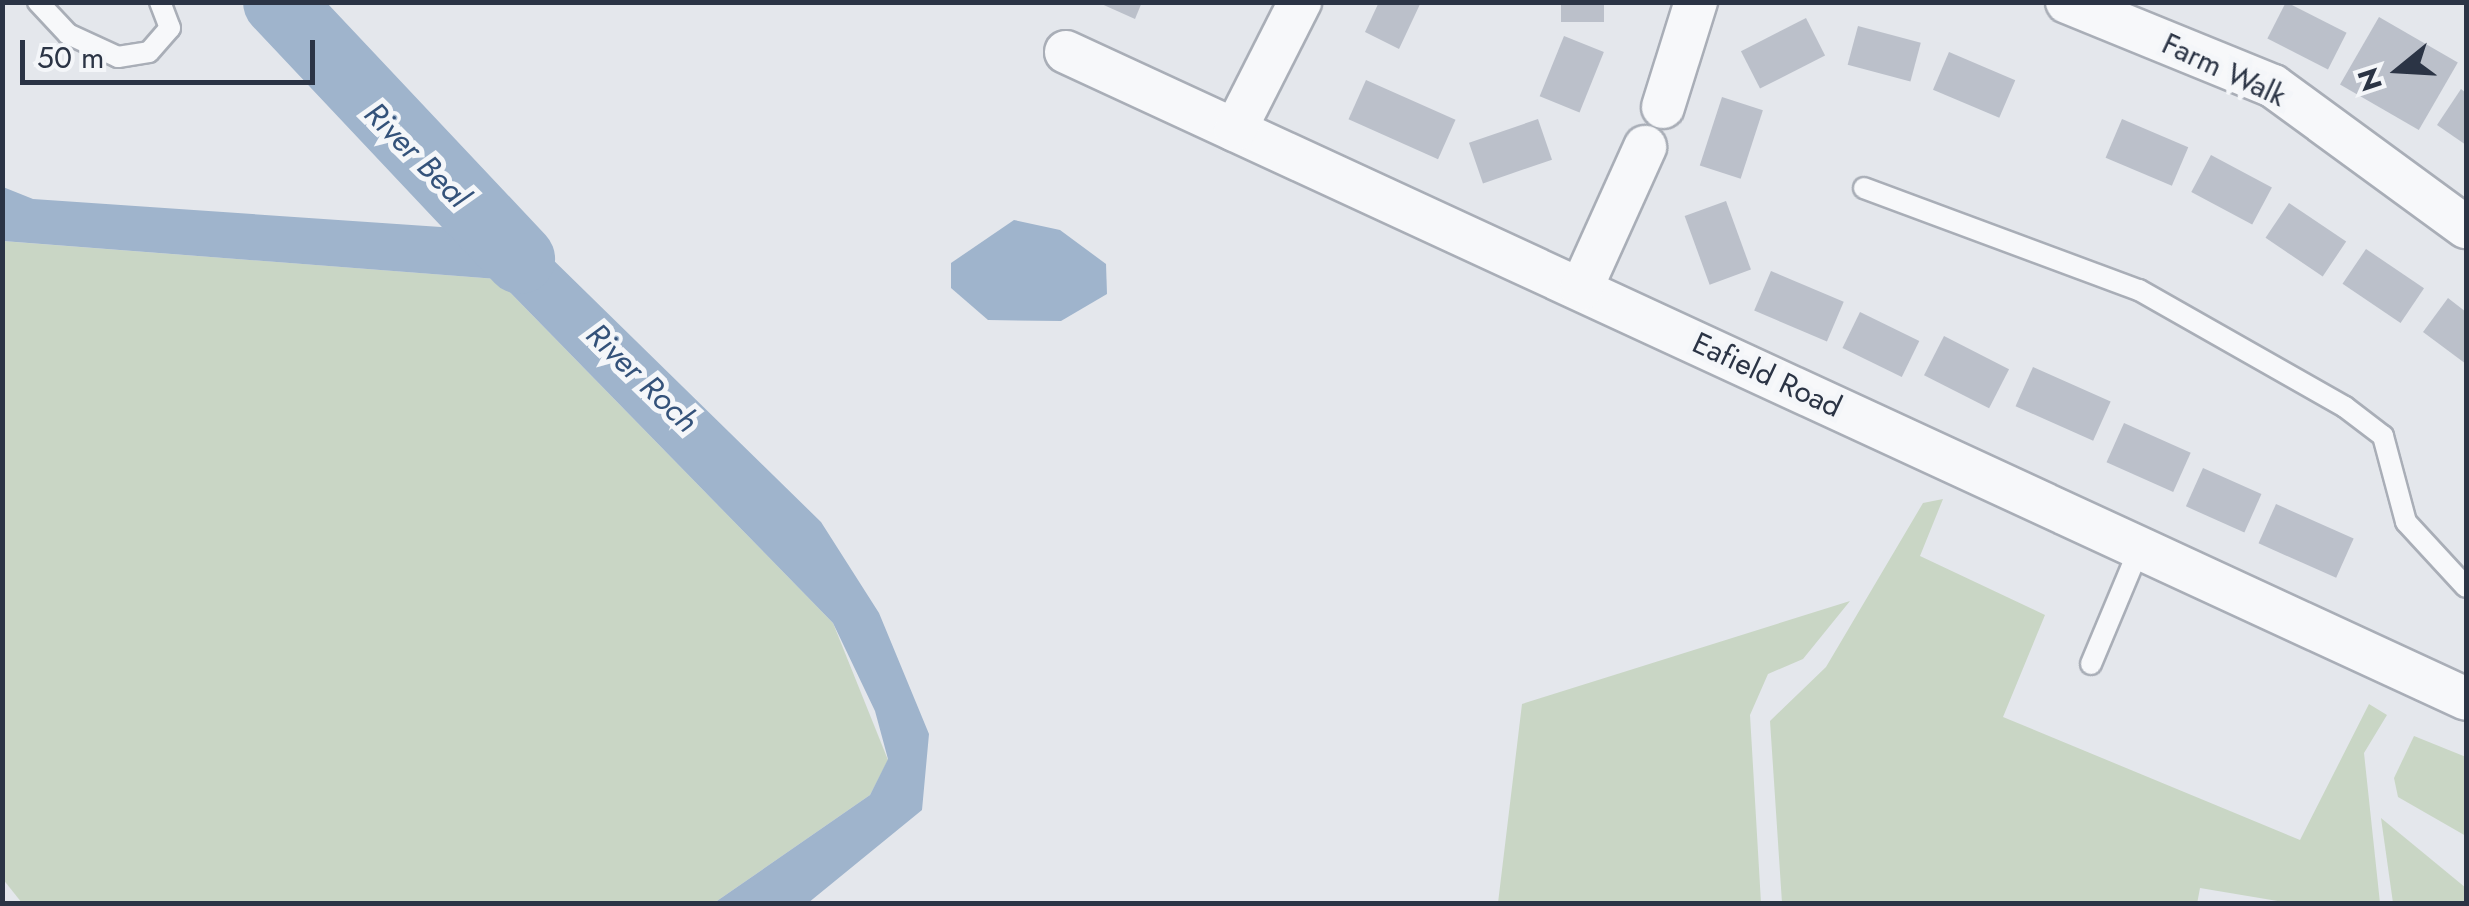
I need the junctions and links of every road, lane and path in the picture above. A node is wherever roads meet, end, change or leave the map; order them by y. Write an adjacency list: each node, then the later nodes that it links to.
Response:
1 (38, 2): 2 (lane)
2 (160, 2)
3 (1300, 2): 9 (street)
4 (1696, 2): 8 (street)
5 (2067, 2): 6 (street, Farm Walk)
6 (2118, 12): 12 (street, Farm Walk)
7 (1066, 52): 9 (street, Eafield Road)
8 (1663, 106)
9 (1235, 130): 13 (street, Eafield Road)
10 (1645, 147): 13 (street)
11 (1864, 188): 15 (lane)
12 (2466, 227)
13 (1581, 289): 14 (street, Eafield Road)
14 (2140, 547): 16 (lane); 17 (street, Eafield Road)
15 (2466, 587)
16 (2091, 664)
17 (2466, 698)

